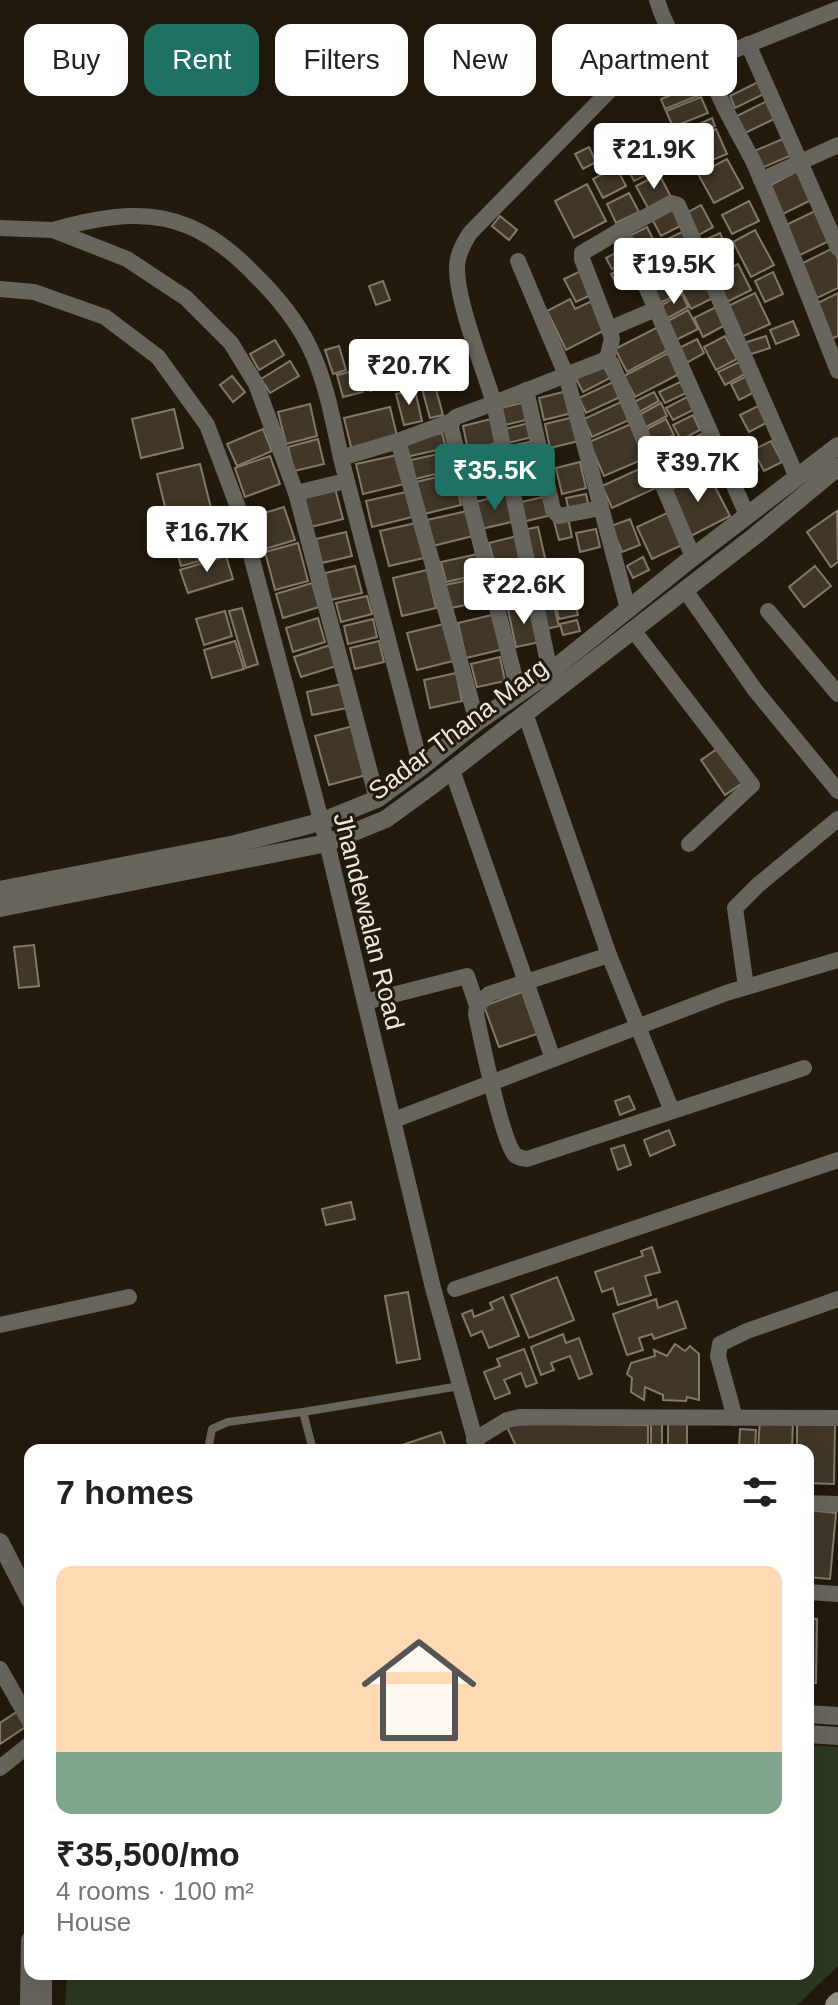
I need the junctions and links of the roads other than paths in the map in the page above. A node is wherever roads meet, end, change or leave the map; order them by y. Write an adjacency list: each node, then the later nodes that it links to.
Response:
1 (657, 0): 3 (street)
2 (838, 9): 4 (street)
3 (666, 24)
4 (740, 48): 5 (street); 9 (street)
5 (737, 50)
6 (604, 96): 24 (street)
7 (720, 96): 10 (street)
8 (838, 145): 9 (street)
9 (801, 162): 10 (street); 14 (street)
10 (761, 180): 19 (street)
11 (0, 228): 12 (street)
12 (53, 230): 28 (street); 32 (street)
13 (621, 230): 17 (street); 18 (street); 30 (street)
14 (838, 248)
15 (518, 261): 22 (street)
16 (0, 289): 50 (street, Jhandewalan Road)
17 (656, 309): 18 (street); 34 (street)
18 (609, 329): 20 (street)
19 (833, 344): 21 (street)
20 (607, 359): 22 (street); 35 (street)
21 (838, 371)
22 (566, 375): 23 (street); 33 (street)
23 (526, 390): 24 (street); 33 (street)
24 (494, 403): 25 (street); 40 (street)
25 (452, 421): 26 (street); 41 (street)
26 (398, 441): 28 (street); 44 (street)
27 (838, 446): 30 (street, Sadar Thana Marg)
28 (341, 458): 31 (street)
29 (838, 467): 36 (street, Sadar Thana Marg)
30 (796, 475): 34 (street, Sadar Thana Marg)
31 (346, 481): 32 (street); 45 (street)
32 (296, 493): 48 (street)
33 (601, 508): 37 (street)
34 (747, 515): 35 (street, Sadar Thana Marg)
35 (693, 557): 37 (street, Sadar Thana Marg)
36 (685, 590): 39 (street, Sadar Thana Marg); 47 (street)
37 (628, 609): 40 (street, Sadar Thana Marg)
38 (768, 611): 42 (street)
39 (633, 630): 43 (street, Sadar Thana Marg); 52 (street)
40 (550, 672): 41 (street, Sadar Thana Marg)
41 (519, 694): 44 (street, Sadar Thana Marg)
42 (838, 694)
43 (525, 713): 46 (street, Sadar Thana Marg); 55 (street)
44 (477, 722): 45 (street, Sadar Thana Marg)
45 (421, 767): 48 (street, Sadar Thana Marg)
46 (452, 770): 51 (street, Sadar Thana Marg); 57 (street)
47 (838, 791)
48 (377, 799): 50 (street, Sadar Thana Marg)
49 (838, 819): 58 (street)
50 (320, 822): 51 (street, Jhandewalan Road); 53 (street, Sadar Thana Marg)
51 (327, 843): 54 (street, Sadar Thana Marg); 59 (street, Jhandewalan Road)
52 (689, 844)
53 (0, 890)
54 (0, 908)
55 (609, 955): 57 (street); 61 (street)
56 (838, 960): 58 (street)
57 (527, 984): 60 (street); 62 (street)
58 (746, 987): 61 (street)
59 (365, 1002): 60 (street); 66 (street, Jhandewalan Road)
60 (477, 1006): 64 (street)
61 (638, 1026): 62 (street); 65 (street)
62 (553, 1059): 64 (street)
63 (804, 1068): 65 (street)
64 (491, 1083): 65 (street); 66 (street)
65 (672, 1111)
66 (394, 1120): 72 (street, Jhandewalan Road)
67 (838, 1160): 68 (street)
68 (455, 1289)
69 (129, 1297): 71 (street)
70 (838, 1299): 74 (street)
71 (0, 1325)
72 (460, 1386): 73 (lane); 78 (street, Jhandewalan Road)
73 (303, 1412): 76 (lane); 77 (lane)
74 (735, 1418): 75 (street); 79 (street)
75 (838, 1418)
76 (209, 1444)
77 (311, 1444)
78 (476, 1444)
79 (477, 1444)
80 (814, 1503): 81 (street)
81 (838, 1504)
82 (0, 1542): 83 (street)
83 (24, 1588)
84 (814, 1592): 85 (street)
85 (838, 1594)
86 (0, 1669): 87 (street)
87 (24, 1711)
88 (814, 1714): 89 (street)
89 (838, 1716)
90 (814, 1734): 91 (street)
91 (838, 1736)
92 (24, 1749): 93 (street)
93 (0, 1768)
94 (29, 1980): 96 (street)
95 (43, 1980): 97 (street)
96 (29, 2005)
97 (43, 2005)

